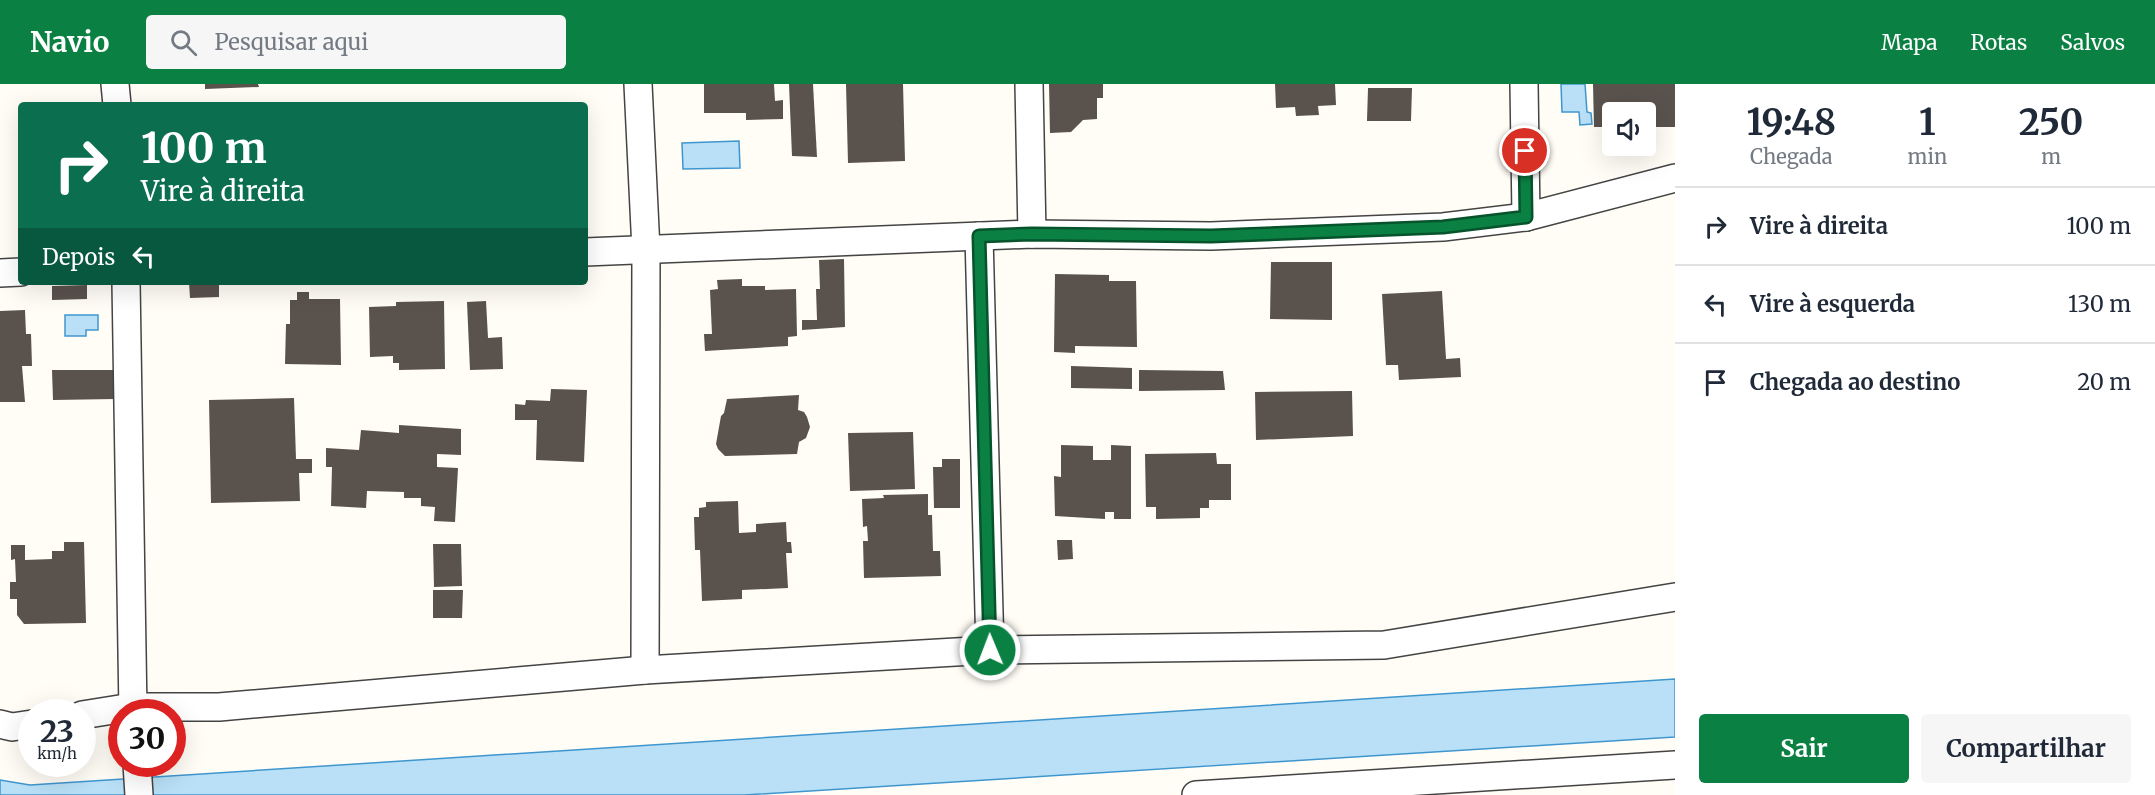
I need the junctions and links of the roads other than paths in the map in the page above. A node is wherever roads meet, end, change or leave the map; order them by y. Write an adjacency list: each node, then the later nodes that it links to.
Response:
1 (116, 84): 5 (street)
2 (638, 84): 10 (street)
3 (1029, 84): 8 (street)
4 (1524, 84): 7 (street)
5 (117, 102)
6 (1675, 178): 7 (street)
7 (1526, 217): 8 (street)
8 (1032, 234): 9 (street)
9 (979, 236): 10 (street); 16 (street)
10 (646, 250): 11 (street); 17 (street)
11 (588, 252)
12 (18, 272): 13 (street)
13 (0, 273)
14 (126, 285): 18 (street)
15 (1675, 597): 16 (street)
16 (990, 650): 17 (street)
17 (645, 670): 19 (street)
18 (133, 699)
19 (186, 709)
20 (0, 724): 21 (street)
21 (18, 726)
22 (1675, 765): 24 (street)
23 (137, 777): 25 (street)
24 (1567, 783): 26 (street)
25 (139, 795)
26 (1196, 795)

